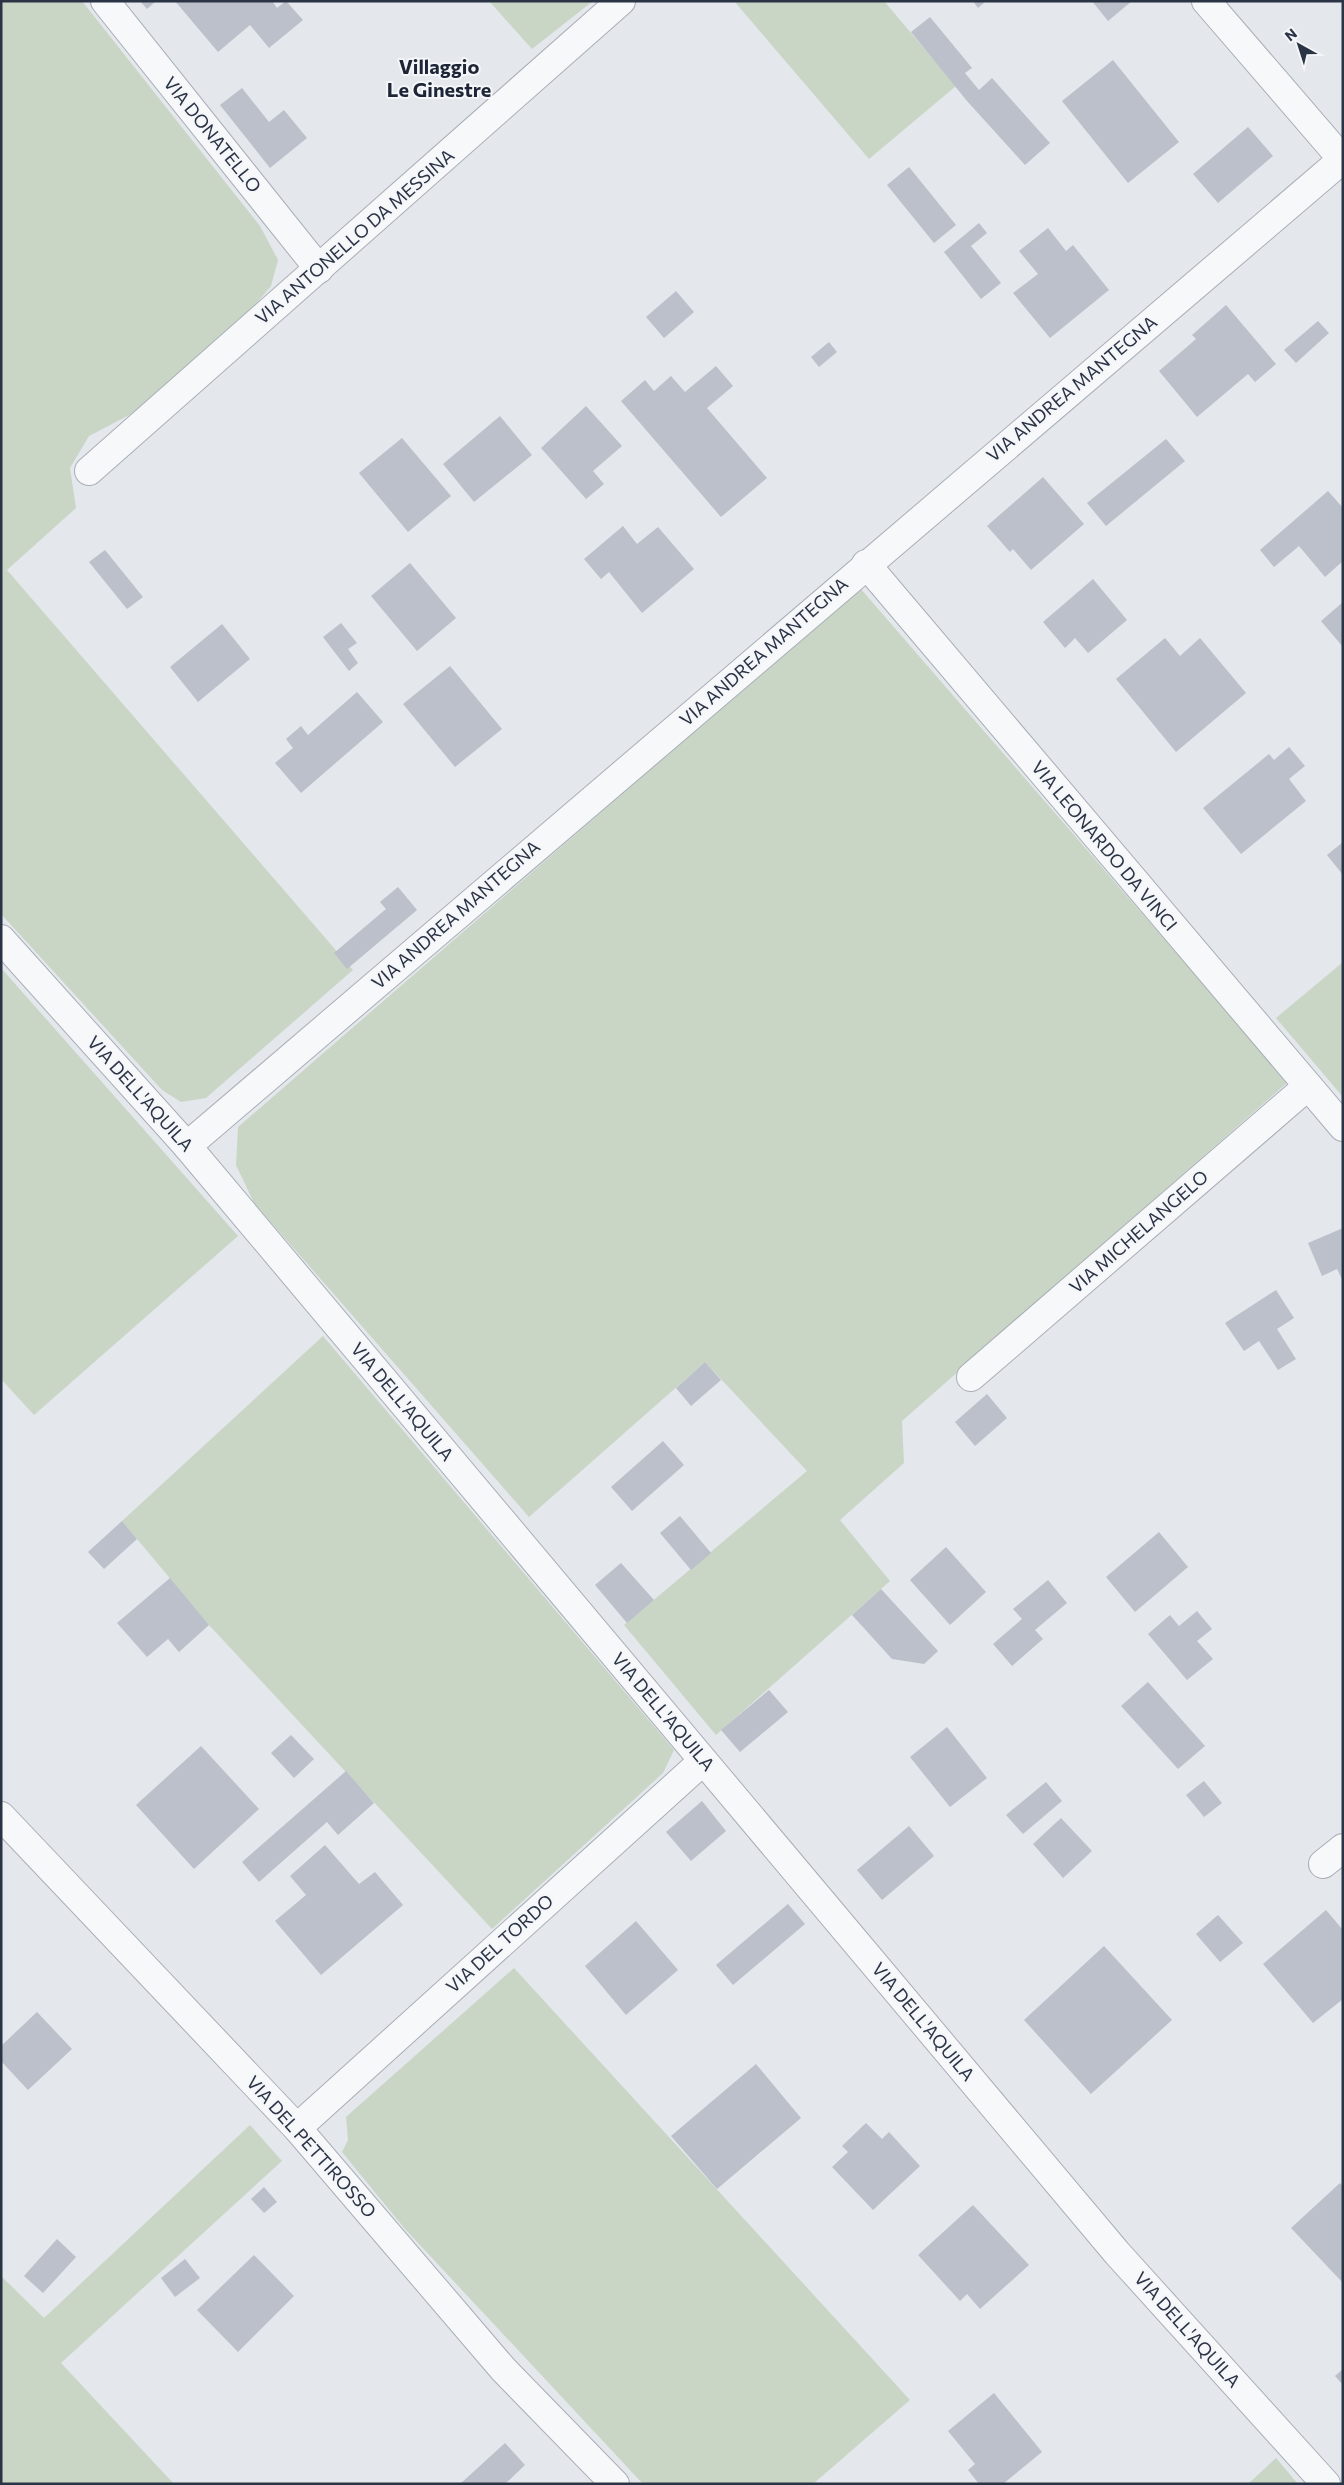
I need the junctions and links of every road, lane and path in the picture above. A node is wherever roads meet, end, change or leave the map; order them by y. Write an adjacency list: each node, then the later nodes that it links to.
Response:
1 (105, 1): 5 (street, VIA DONATELLO)
2 (621, 1): 5 (street, VIA ANTONELLO DA MESSINA)
3 (1206, 1): 4 (street)
4 (1343, 159): 7 (street, VIA ANDREA MANTEGNA)
5 (320, 269): 6 (street, VIA ANTONELLO DA MESSINA)
6 (89, 471)
7 (866, 564): 9 (street, VIA LEONARDO DA VINCI); 11 (street, VIA ANDREA MANTEGNA)
8 (1, 939): 11 (street, VIA DELL'AQUILA)
9 (1308, 1086): 10 (street, VIA LEONARDO DA VINCI); 12 (street, VIA MICHELANGELO)
10 (1343, 1127)
11 (187, 1146): 13 (street, VIA DELL'AQUILA)
12 (971, 1378)
13 (703, 1761): 15 (street, VIA DEL TORDO); 17 (street, VIA DELL'AQUILA)
14 (1, 1816): 15 (street, VIA DEL PETTIROSSO)
15 (297, 2128): 16 (street, VIA DEL PETTIROSSO)
16 (615, 2484)
17 (1326, 2484)

